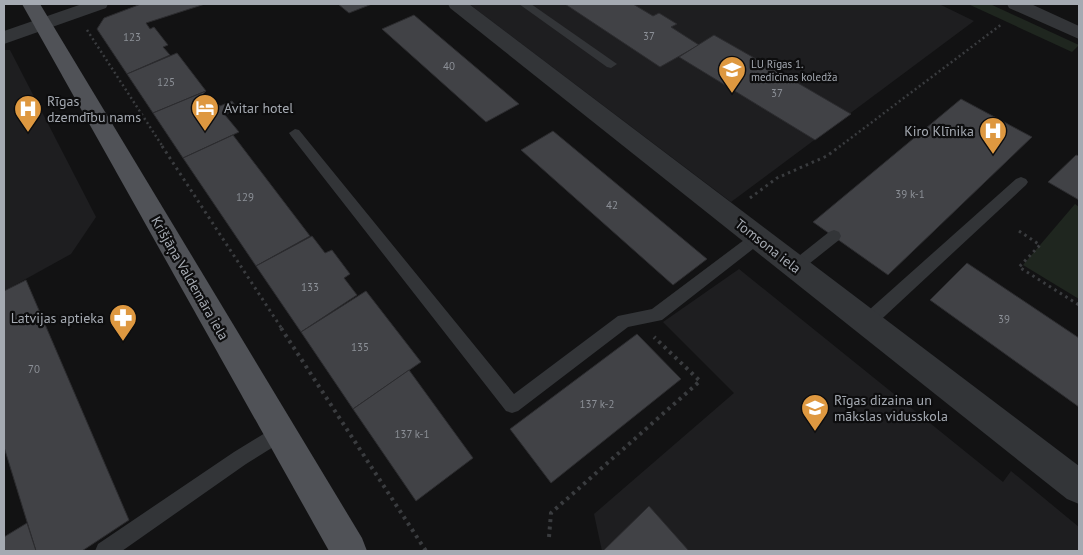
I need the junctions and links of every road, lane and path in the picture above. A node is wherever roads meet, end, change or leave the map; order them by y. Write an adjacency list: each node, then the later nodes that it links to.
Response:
1 (99, 4): 5 (street)
2 (457, 4): 13 (street, Tomsona iela)
3 (524, 4): 10 (lane)
4 (1016, 4): 8 (street)
5 (36, 14): 9 (street); 21 (main road, Krišjāņa Valdemāra iela)
6 (1002, 24): 13 (path)
7 (81, 26): 26 (path)
8 (1079, 32)
9 (4, 38)
10 (611, 64)
11 (295, 133): 19 (lane)
12 (1022, 182): 20 (lane)
13 (727, 214): 16 (street, Tomsona iela)
14 (1019, 231): 18 (path)
15 (834, 236): 17 (lane)
16 (758, 238): 17 (street, Tomsona iela); 19 (lane)
17 (795, 268): 20 (street, Tomsona iela)
18 (1079, 305)
19 (635, 319): 23 (path)
20 (866, 322): 22 (street, Tomsona iela)
21 (280, 433): 24 (lane); 25 (main road, Krišjāņa Valdemāra iela)
22 (1079, 487)
23 (549, 537)
24 (105, 551)
25 (349, 551)
26 (426, 551)

